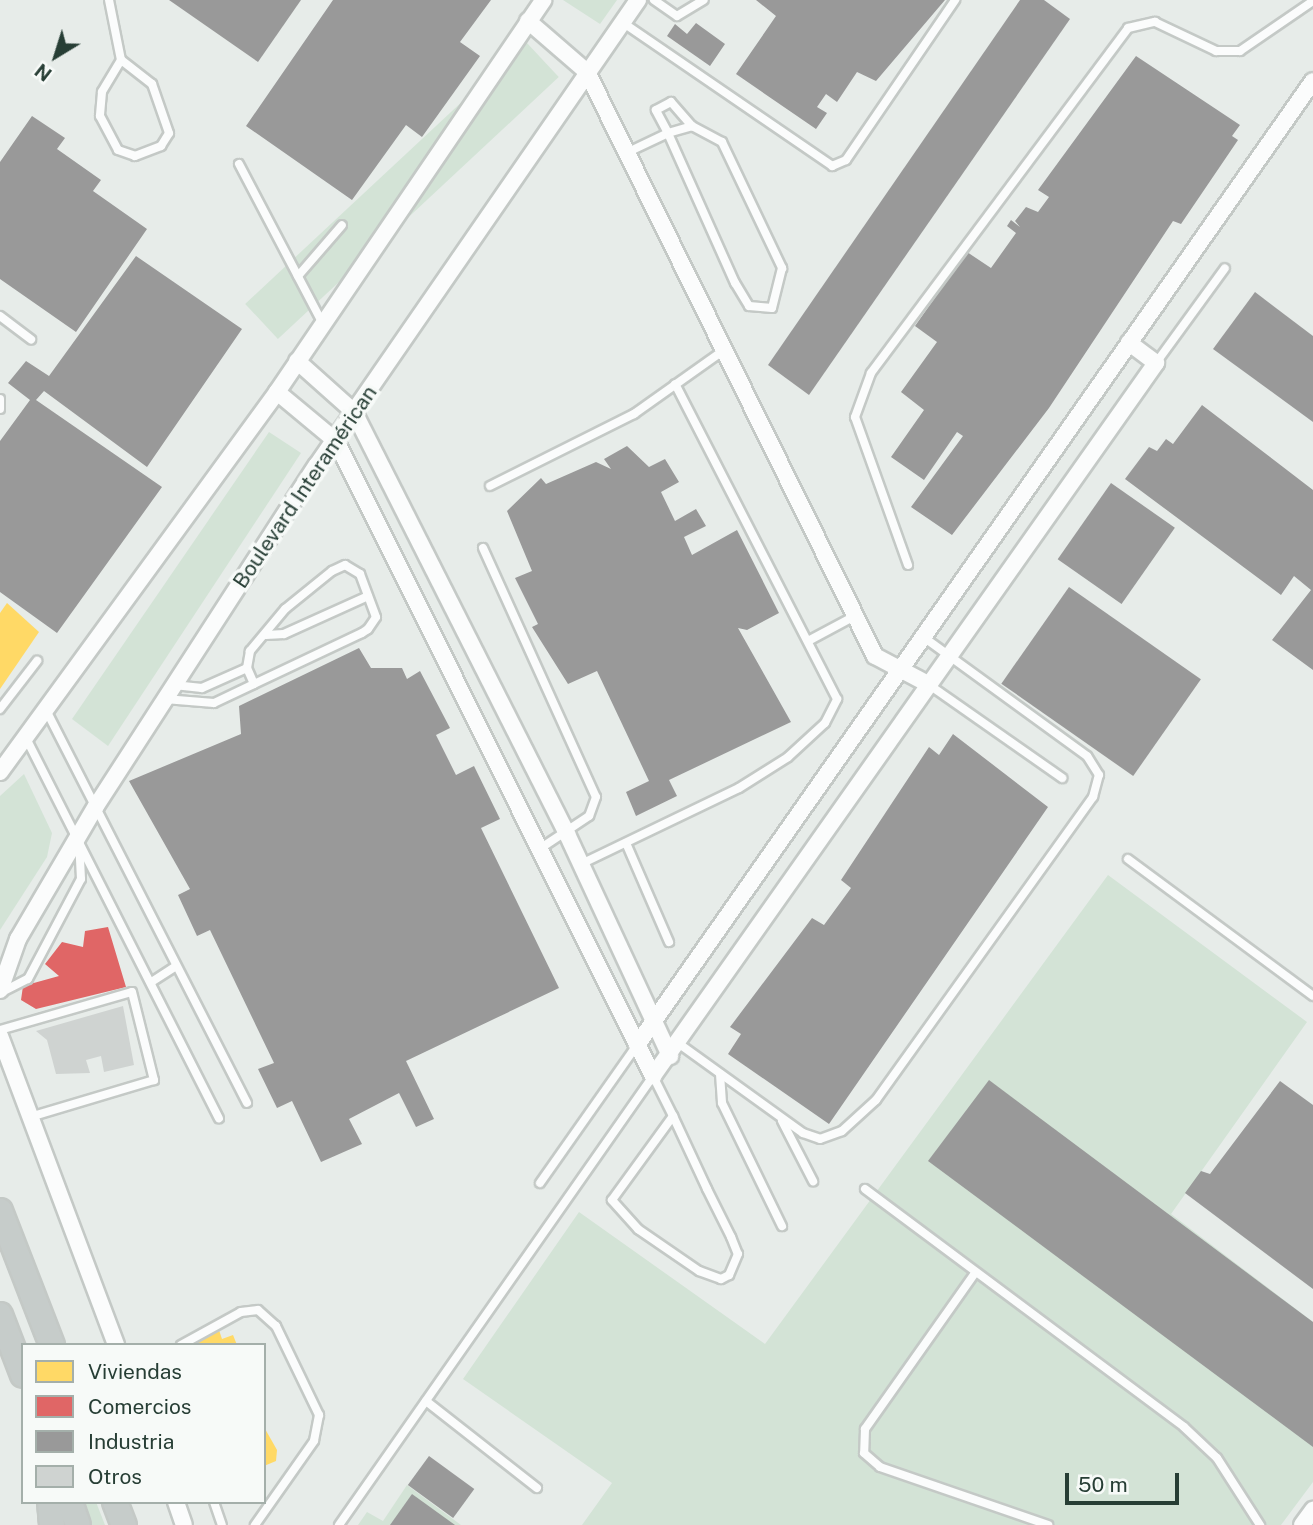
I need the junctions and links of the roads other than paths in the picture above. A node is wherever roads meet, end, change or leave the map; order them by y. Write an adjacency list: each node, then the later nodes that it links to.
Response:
1 (109, 0): 10 (lane)
2 (543, 0): 8 (street)
3 (638, 0): 9 (street, Boulevard Interamérican)
4 (653, 0): 5 (lane)
5 (704, 0)
6 (956, 0): 9 (lane)
7 (1313, 1): 35 (lane)
8 (528, 21): 11 (street); 21 (street)
9 (622, 22): 11 (street, Boulevard Interamérican)
10 (121, 60): 10 (lane)
11 (586, 72): 15 (street); 31 (street, Boulevard Interamérican)
12 (1313, 81): 23 (street)
13 (692, 126): 14 (lane); 14 (lane); 14 (lane)
14 (668, 133): 15 (lane)
15 (626, 153): 24 (street)
16 (239, 164): 19 (lane)
17 (342, 225): 19 (lane)
18 (1225, 268): 26 (lane)
19 (298, 276): 21 (lane)
20 (0, 316): 22 (lane)
21 (323, 324): 25 (street)
22 (31, 338)
23 (1129, 343): 26 (street); 39 (street)
24 (724, 350): 27 (lane); 37 (street)
25 (298, 361): 28 (street); 31 (street)
26 (1156, 363): 41 (street)
27 (675, 384): 33 (lane); 40 (lane)
28 (278, 392): 32 (street); 50 (street)
29 (0, 399): 30 (lane)
30 (0, 409)
31 (354, 412): 32 (street, Boulevard Interamérican); 51 (street)
32 (336, 441): 47 (street, Boulevard Interamérican); 53 (street)
33 (490, 486)
34 (482, 548): 58 (lane)
35 (908, 565)
36 (368, 596): 38 (lane); 38 (lane); 45 (lane)
37 (855, 616): 40 (lane); 44 (street)
38 (265, 635): 43 (lane)
39 (922, 636): 41 (lane); 44 (street)
40 (810, 640): 59 (lane)
41 (946, 657): 46 (street); 79 (lane)
42 (37, 661): 49 (lane)
43 (247, 668): 45 (lane); 47 (lane)
44 (897, 671): 46 (street); 68 (street)
45 (254, 684): 48 (lane)
46 (928, 684): 55 (lane); 72 (street)
47 (174, 685): 48 (street, Boulevard Interamérican)
48 (165, 699): 56 (street, Boulevard Interamérican)
49 (0, 709)
50 (47, 712): 52 (street); 56 (lane)
51 (514, 732): 53 (street); 58 (street)
52 (28, 742): 54 (street); 57 (lane)
53 (491, 746): 60 (street)
54 (0, 772)
55 (1062, 778)
56 (96, 806): 57 (street, Boulevard Interamérican); 64 (lane)
57 (79, 833): 65 (lane); 66 (street, Boulevard Interamérican); 66 (lane)
58 (567, 834): 60 (lane); 62 (street)
59 (626, 843): 62 (lane); 63 (lane)
60 (541, 848): 71 (street)
61 (1128, 859): 67 (lane)
62 (581, 864): 68 (street)
63 (669, 942)
64 (176, 965): 65 (lane); 75 (lane)
65 (153, 981): 78 (lane)
66 (0, 991)
67 (1313, 996)
68 (653, 1022): 71 (street); 72 (street)
69 (0, 1030): 77 (lane)
70 (0, 1036): 77 (street)
71 (637, 1045): 74 (street); 81 (lane)
72 (674, 1050): 73 (lane); 74 (street)
73 (720, 1074): 79 (lane); 84 (lane)
74 (653, 1076): 76 (lane); 91 (lane)
75 (247, 1103)
76 (673, 1116): 76 (lane)
77 (30, 1117): 88 (street)
78 (219, 1118)
79 (781, 1118): 80 (lane)
80 (813, 1181)
81 (540, 1183)
82 (865, 1189): 85 (lane)
83 (0, 1211): 87 (highway)
84 (782, 1226)
85 (975, 1273): 106 (lane); 107 (lane)
86 (0, 1315): 90 (highway)
87 (51, 1343)
88 (115, 1343)
89 (185, 1343): 104 (lane)
90 (21, 1370)
91 (426, 1401): 92 (lane); 105 (lane)
92 (537, 1488)
93 (50, 1504): 99 (highway)
94 (71, 1504): 100 (highway)
95 (116, 1504): 101 (highway)
96 (177, 1504): 102 (street)
97 (215, 1504): 103 (lane)
98 (1313, 1510): 108 (street)
99 (52, 1525)
100 (78, 1525)
101 (124, 1525)
102 (184, 1525)
103 (222, 1525)
104 (255, 1525)
105 (339, 1525)
106 (1048, 1525)
107 (1260, 1525)
108 (1302, 1525)

